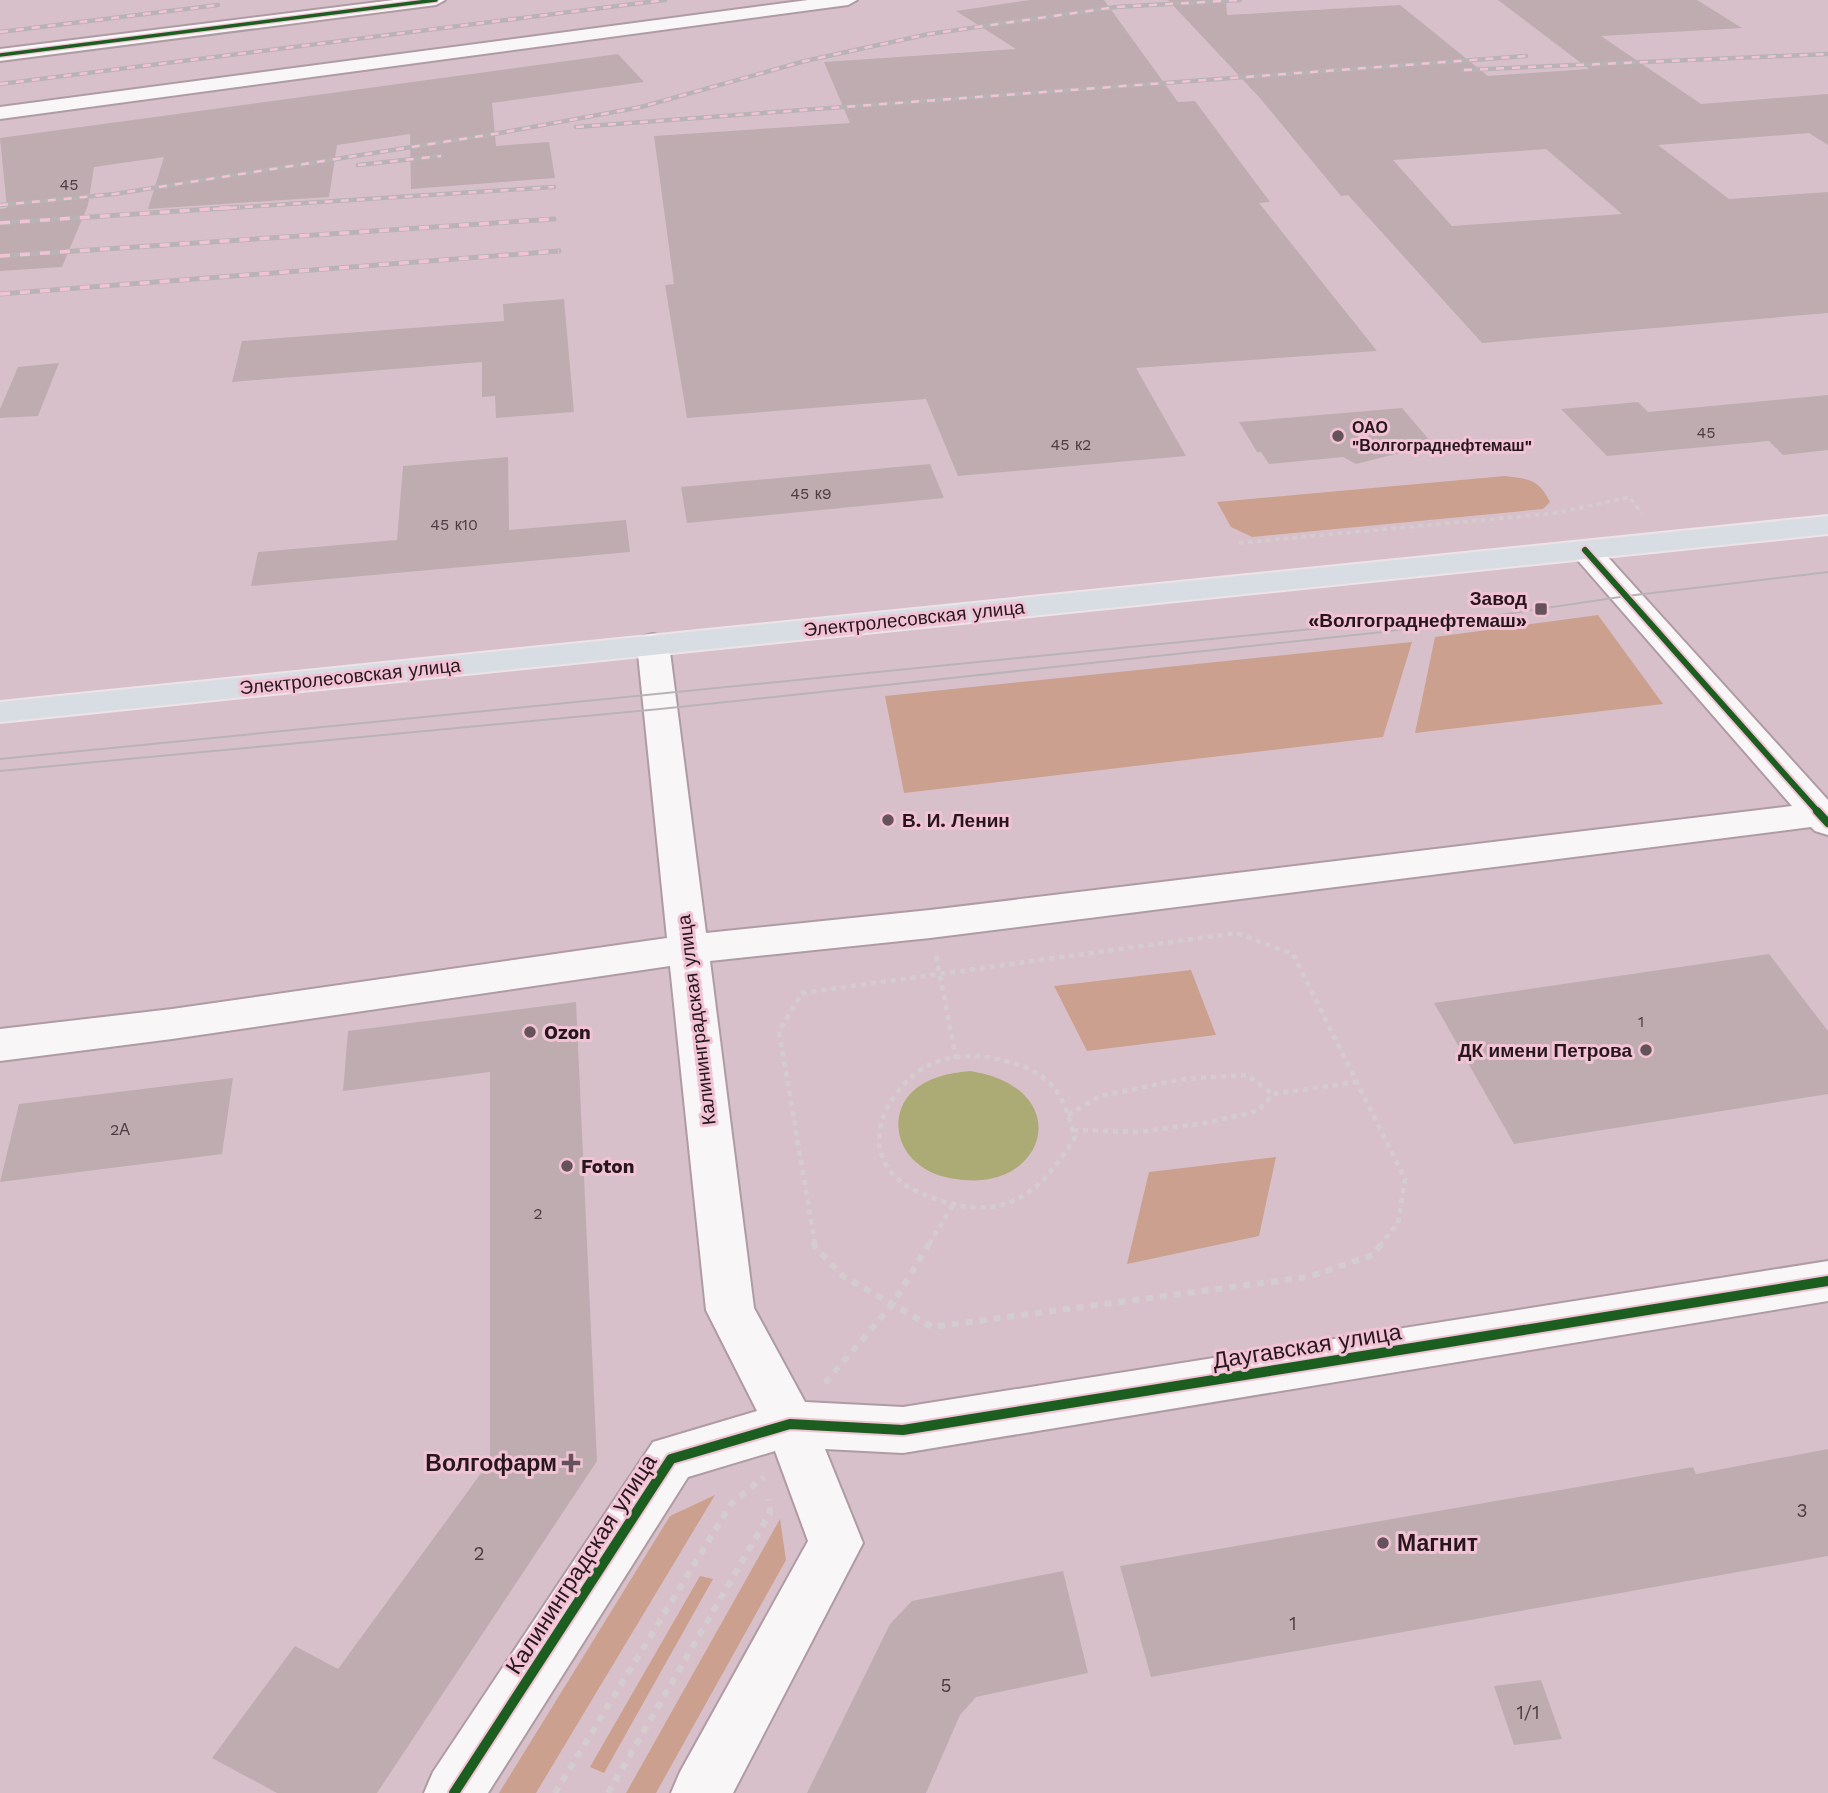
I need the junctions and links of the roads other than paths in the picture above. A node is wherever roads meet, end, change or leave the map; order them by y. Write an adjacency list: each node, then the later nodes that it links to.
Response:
1 (436, 0): 3 (street)
2 (848, 0): 4 (street)
3 (0, 55)
4 (0, 113)
5 (1828, 526): 6 (main road, Электролесовская улица)
6 (1586, 550): 7 (main road, Электролесовская улица); 9 (street)
7 (653, 644): 8 (main road, Электролесовская улица); 10 (street, Калининградская улица)
8 (0, 712)
9 (1826, 817): 10 (street)
10 (688, 949): 11 (street); 13 (street, Калининградская улица)
11 (0, 1045)
12 (1828, 1281): 13 (street, Даугавская улица)
13 (790, 1424): 14 (street, Калининградская улица); 15 (street, Калининградская улица)
14 (454, 1793)
15 (701, 1793)

